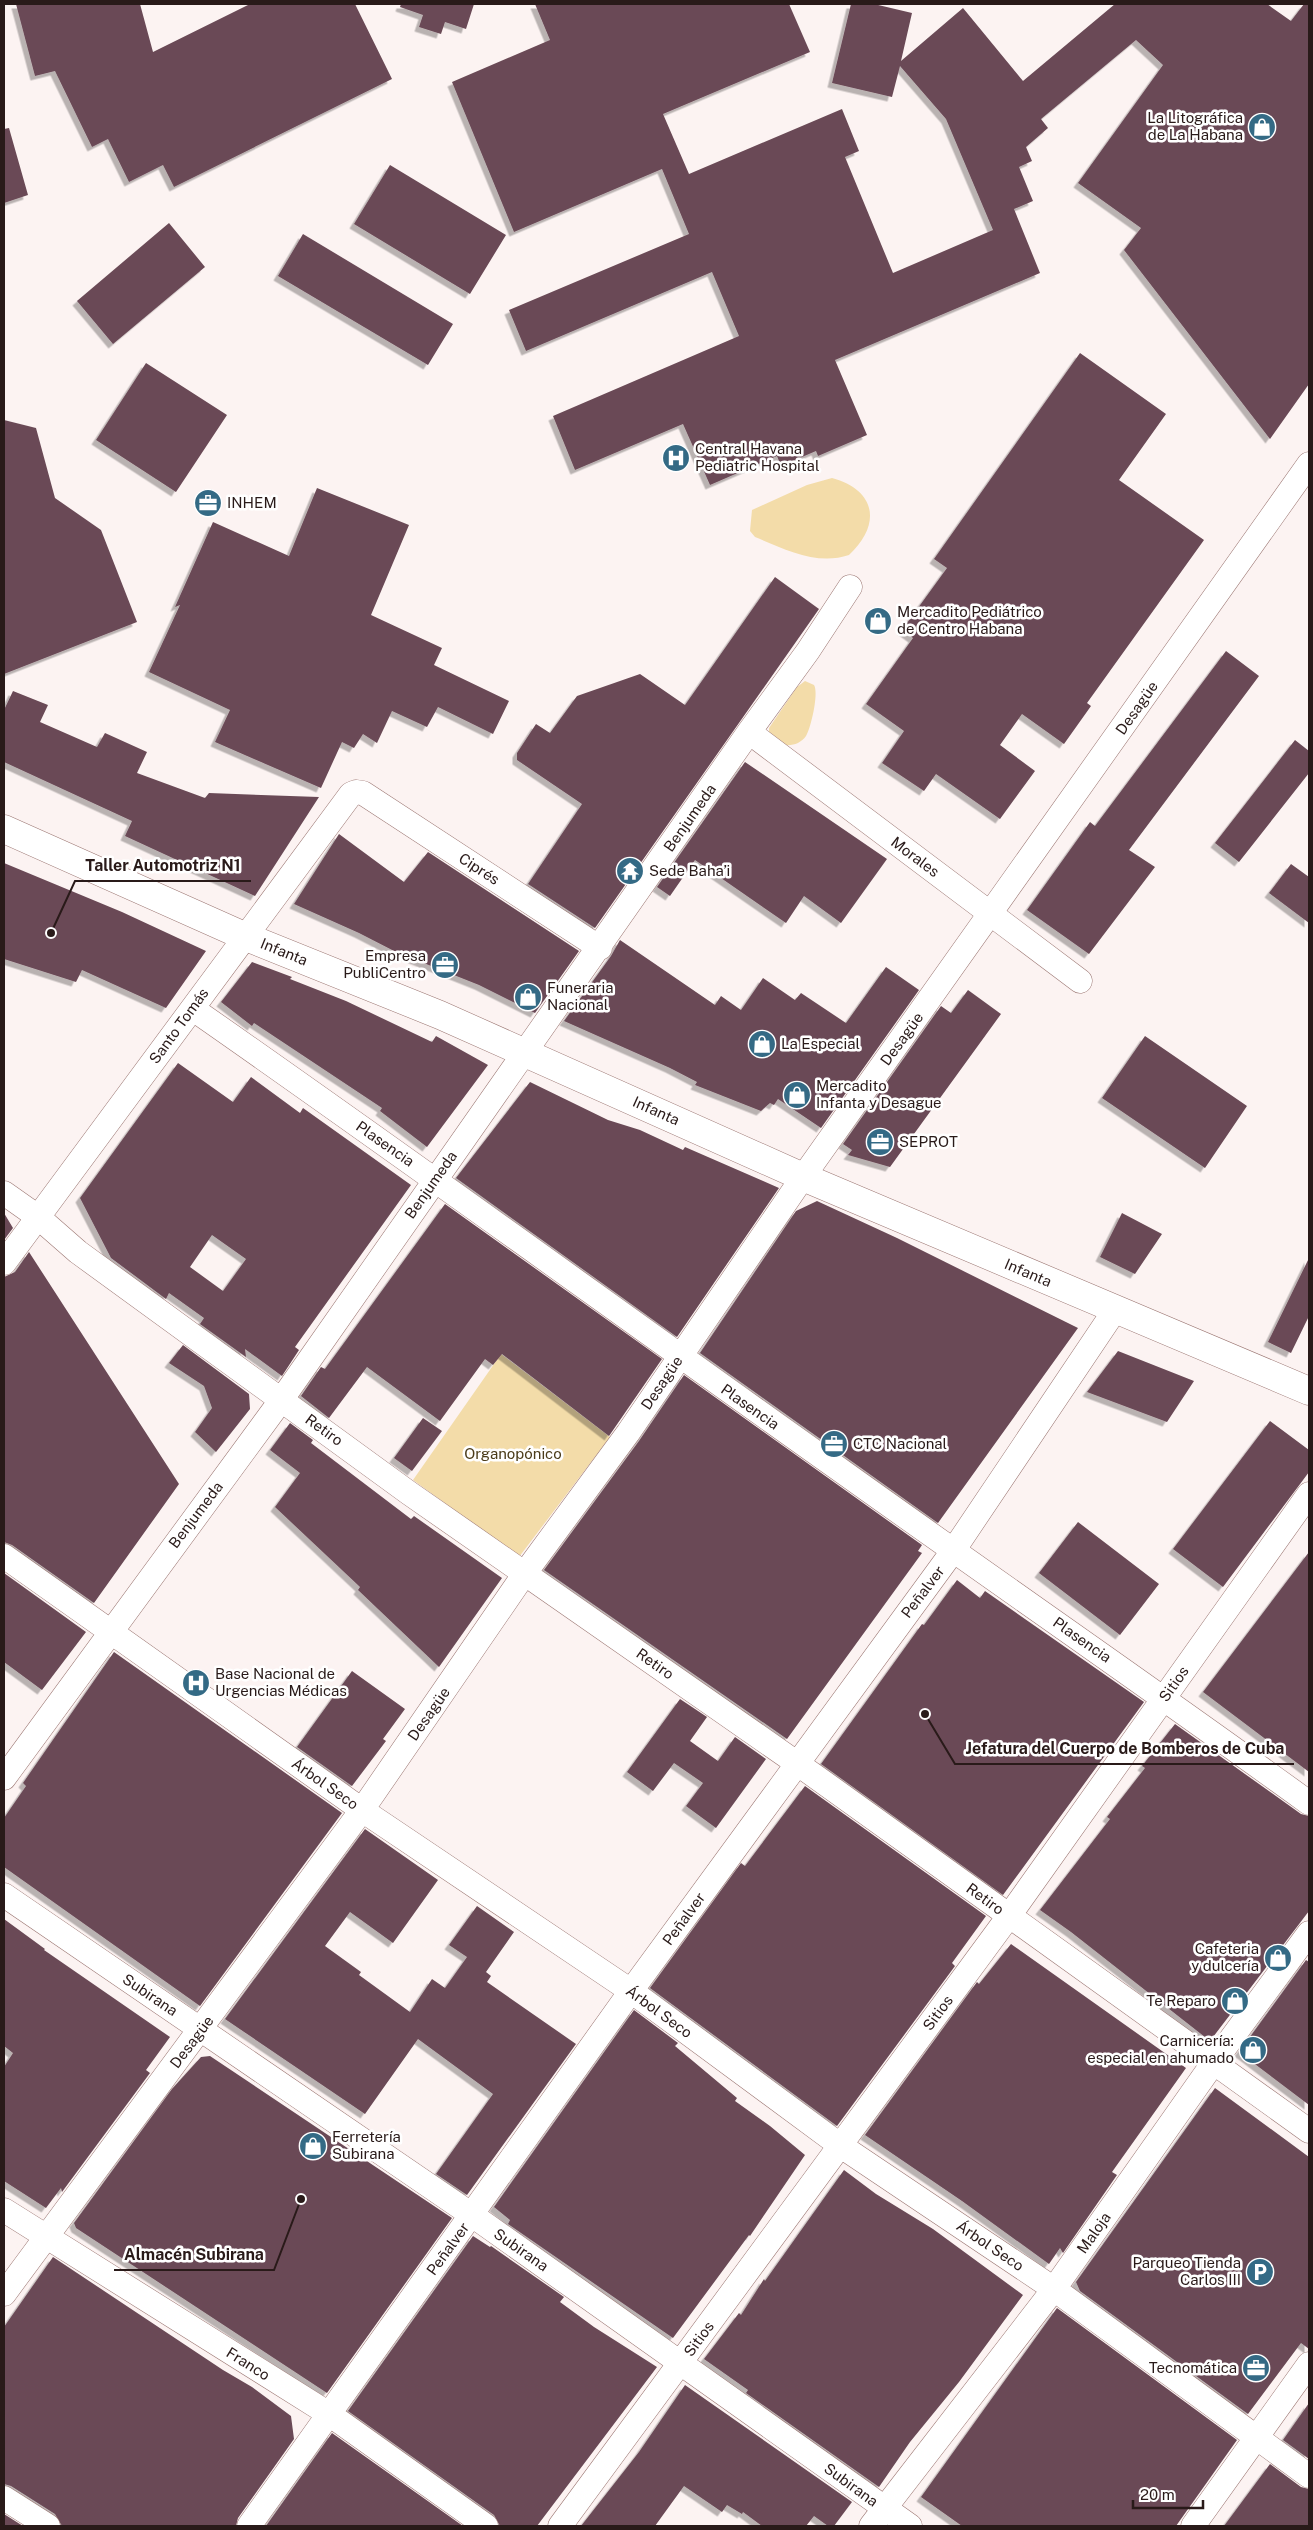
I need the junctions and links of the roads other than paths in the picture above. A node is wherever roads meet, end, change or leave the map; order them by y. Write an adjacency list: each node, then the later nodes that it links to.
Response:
1 (1309, 464): 6 (street, Desagüe)
2 (850, 587): 3 (street, Benjumeda)
3 (749, 732): 6 (street, Morales); 8 (street, Benjumeda)
4 (356, 792): 7 (street, Santo Tomás); 8 (street, Ciprés)
5 (4, 829): 7 (main road, Infanta)
6 (991, 914): 9 (street, Morales); 12 (street, Desagüe)
7 (244, 936): 10 (street, Santo Tomás); 11 (main road, Infanta)
8 (600, 948): 11 (street, Benjumeda)
9 (1080, 981)
10 (193, 1009): 13 (street, Plasencia); 15 (street, Santo Tomás)
11 (526, 1053): 12 (main road, Infanta); 13 (street, Benjumeda)
12 (803, 1177): 17 (main road, Infanta); 18 (street, Desagüe)
13 (435, 1178): 18 (street, Plasencia); 20 (street, Benjumeda)
14 (4, 1193): 15 (street, Retiro)
15 (38, 1217): 16 (street, Santo Tomás); 20 (street, Retiro)
16 (4, 1263)
17 (1115, 1310): 19 (main road, Infanta); 22 (street, Peñalver)
18 (679, 1356): 22 (street, Plasencia); 24 (street, Desagüe)
19 (1309, 1391)
20 (282, 1399): 24 (street, Retiro); 25 (street, Benjumeda)
21 (1309, 1494): 26 (street, Sitios)
22 (953, 1551): 26 (street, Plasencia); 27 (street, Peñalver)
23 (4, 1556): 25 (street, Árbol Seco)
24 (525, 1574): 27 (street, Retiro); 30 (street, Desagüe)
25 (109, 1631): 28 (street, Benjumeda); 30 (street, Árbol Seco)
26 (1165, 1698): 29 (street, Plasencia); 32 (street, Sitios)
27 (798, 1764): 32 (street, Retiro); 34 (street, Peñalver)
28 (4, 1778)
29 (1309, 1803)
30 (362, 1810): 34 (street, Árbol Seco); 35 (street, Desagüe)
31 (4, 1895): 35 (street, Subirana)
32 (1009, 1916): 36 (street, Retiro); 38 (street, Sitios)
33 (1309, 1933): 36 (street, Maloja)
34 (631, 1991): 38 (street, Árbol Seco); 40 (street, Peñalver)
35 (202, 2030): 40 (street, Subirana); 41 (street, Desagüe)
36 (1214, 2062): 37 (street, Retiro); 42 (street, Maloja)
37 (1309, 2131)
38 (841, 2146): 42 (street, Árbol Seco); 44 (street, Sitios)
39 (4, 2210): 41 (street, Franco)
40 (472, 2216): 44 (street, Subirana); 46 (street, Peñalver)
41 (45, 2237): 43 (street, Desagüe); 46 (street, Franco)
42 (1054, 2289): 47 (street, Árbol Seco); 50 (street, Maloja)
43 (4, 2294)
44 (681, 2363): 50 (street, Subirana); 54 (street, Sitios)
45 (1309, 2364): 47 (street)
46 (328, 2414): 52 (street, Peñalver); 53 (street, Franco)
47 (1255, 2438): 48 (street, Árbol Seco); 56 (street)
48 (1309, 2476)
49 (4, 2498): 51 (street)
50 (878, 2518): 55 (street, Subirana)
51 (48, 2526)
52 (249, 2526)
53 (486, 2526)
54 (560, 2526)
55 (910, 2526)
56 (1194, 2526)

